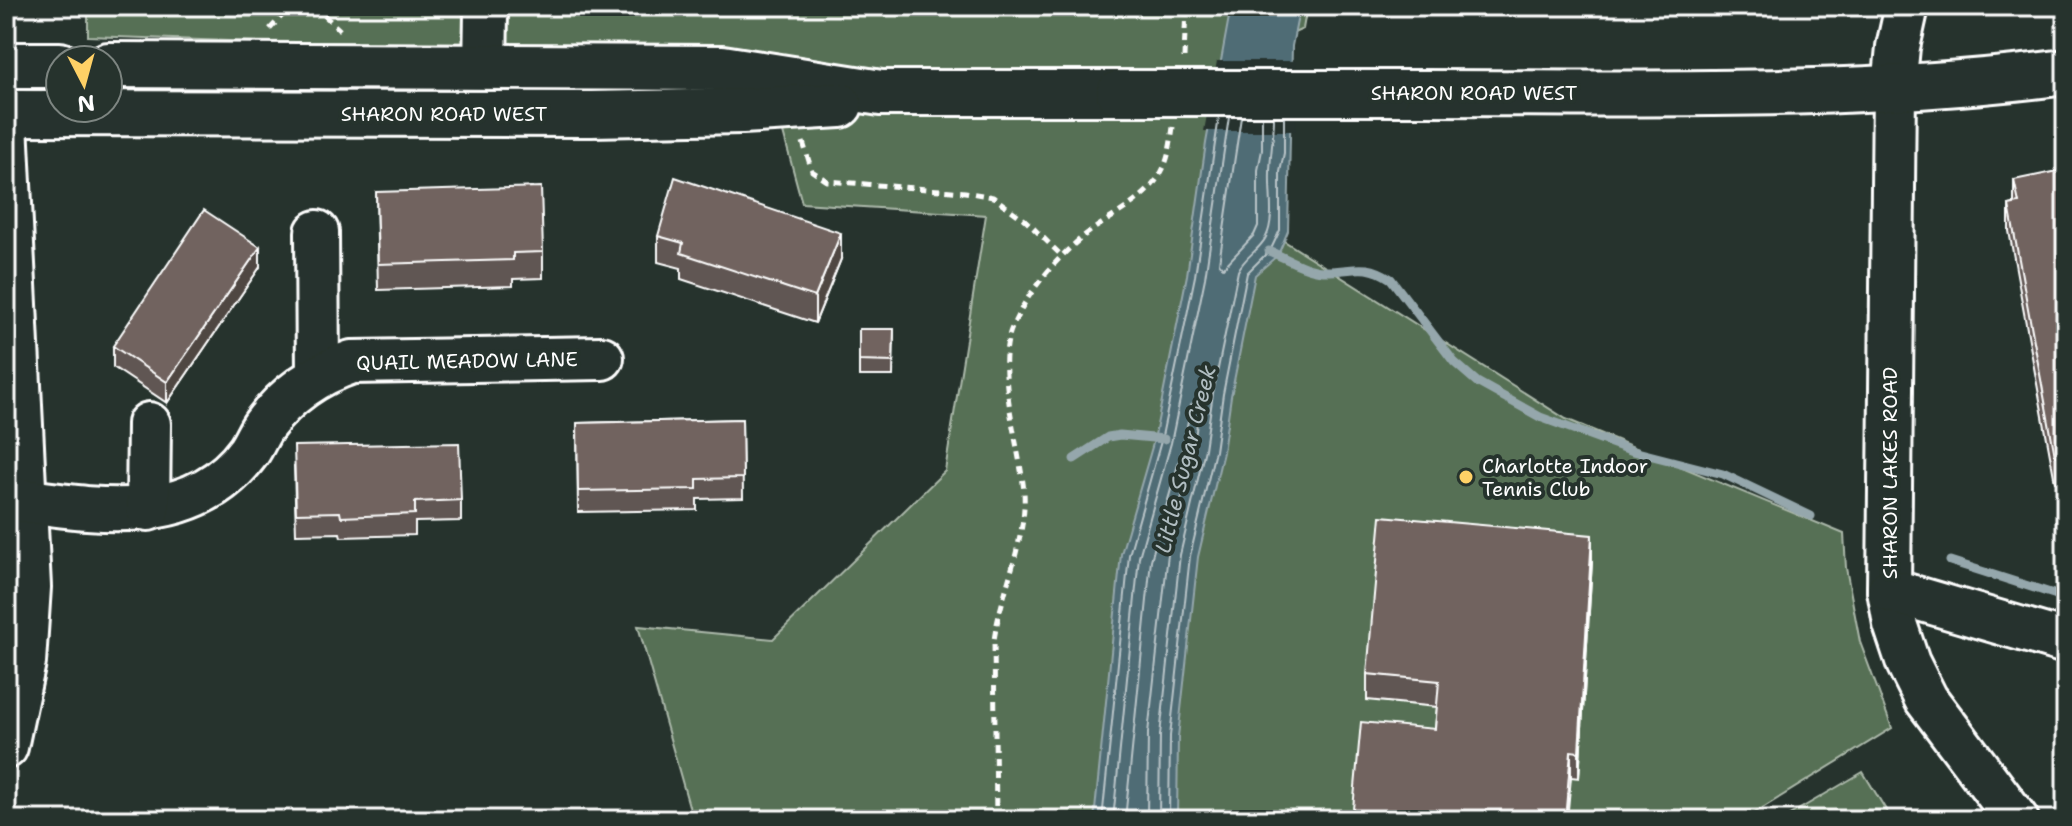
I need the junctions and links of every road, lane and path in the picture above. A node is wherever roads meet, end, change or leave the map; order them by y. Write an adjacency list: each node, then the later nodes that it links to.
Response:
1 (291, 6): 5 (path)
2 (314, 6): 6 (path)
3 (1907, 6): 12 (street, SHARON LAKES ROAD)
4 (486, 13): 10 (street)
5 (266, 33)
6 (343, 33)
7 (6, 65): 8 (main road); 14 (street)
8 (44, 65)
9 (124, 65): 10 (main road, SHARON ROAD WEST)
10 (485, 67): 13 (main road, SHARON ROAD WEST)
11 (2066, 72): 12 (main road, SHARON ROAD WEST)
12 (1894, 88): 13 (main road, SHARON ROAD WEST, bridge); 26 (street, SHARON LAKES ROAD)
13 (881, 93): 15 (main road, SHARON ROAD WEST)
14 (6, 97)
15 (6, 113)
16 (6, 123): 24 (street)
17 (802, 136): 20 (path)
18 (317, 232): 22 (street)
19 (1088, 233): 20 (path)
20 (1062, 256): 29 (path)
21 (602, 358): 22 (street, QUAIL MEADOW LANE)
22 (318, 375): 25 (street, QUAIL MEADOW LANE)
23 (149, 424): 25 (street)
24 (16, 499): 25 (street, QUAIL MEADOW LANE); 28 (street)
25 (148, 509)
26 (1889, 590): 27 (street); 30 (street, SHARON LAKES ROAD)
27 (2066, 642)
28 (6, 747)
29 (996, 820)
30 (2017, 820)

